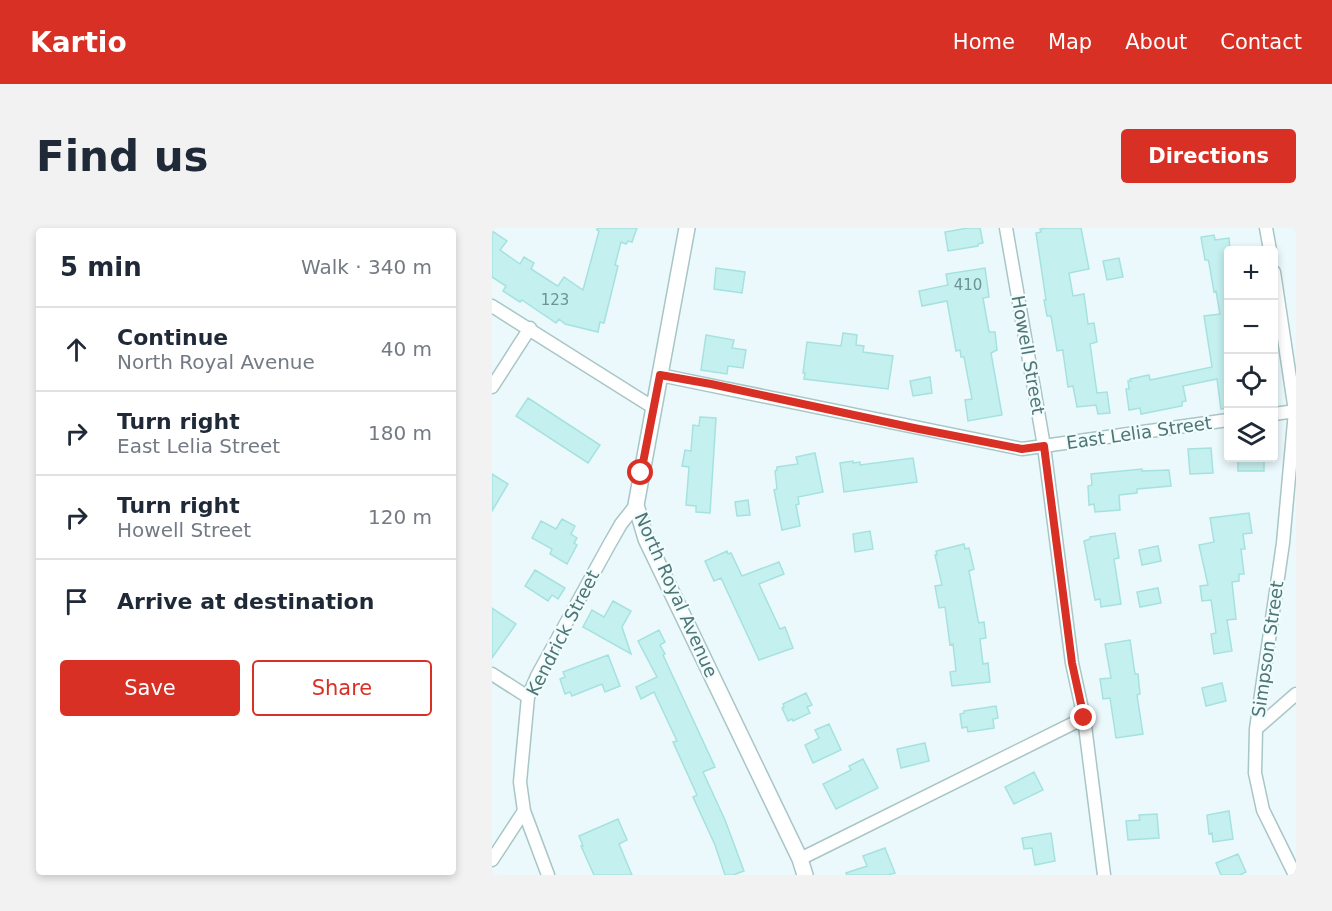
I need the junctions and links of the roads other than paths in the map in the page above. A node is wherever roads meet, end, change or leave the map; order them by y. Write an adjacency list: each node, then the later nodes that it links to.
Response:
1 (687, 228): 8 (street, North Royal Avenue)
2 (1006, 228): 14 (street, Howell Street)
3 (1266, 228): 4 (street)
4 (1269, 246)
5 (1278, 298): 11 (street, Simpson Street)
6 (492, 306): 7 (street)
7 (530, 328): 9 (street); 10 (street)
8 (660, 375): 10 (street, North Royal Avenue); 14 (street, East Lelia Street)
9 (492, 387)
10 (654, 408): 15 (street, North Royal Avenue)
11 (1295, 411): 12 (street); 20 (street, Simpson Street)
12 (1278, 413)
13 (1224, 421): 14 (street, East Lelia Street)
14 (1044, 446): 19 (street, Howell Street)
15 (636, 505): 18 (street, Kendrick Street); 23 (street, North Royal Avenue)
16 (492, 674): 18 (street)
17 (1296, 694): 20 (street)
18 (528, 697): 21 (street, Kendrick Street)
19 (1084, 718): 23 (street); 26 (street, Howell Street)
20 (1256, 729): 27 (street, Simpson Street)
21 (524, 811): 22 (street); 24 (street, Kendrick Street)
22 (492, 860)
23 (800, 860): 25 (street, North Royal Avenue)
24 (548, 875)
25 (805, 875)
26 (1104, 875)
27 (1295, 875)

